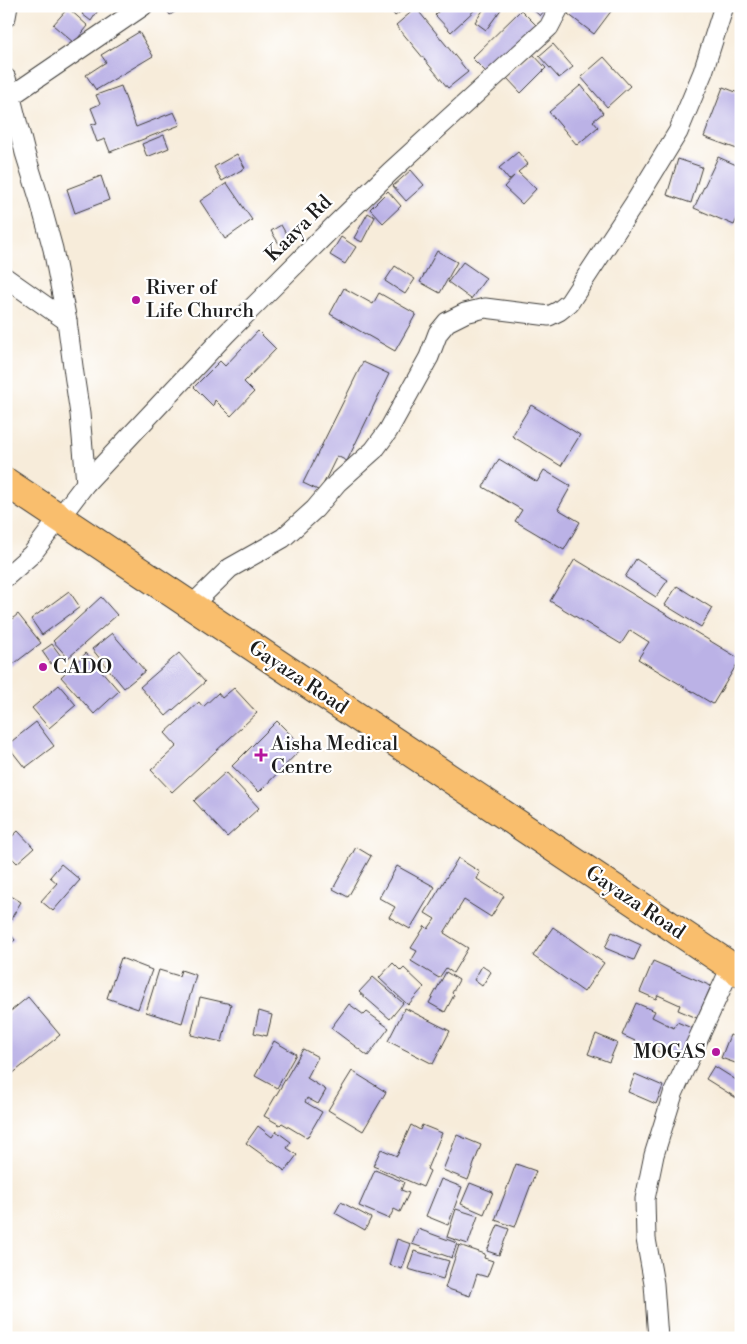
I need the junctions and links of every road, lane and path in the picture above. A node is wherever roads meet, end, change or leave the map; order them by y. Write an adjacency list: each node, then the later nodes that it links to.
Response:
1 (8, 6): 5 (street)
2 (143, 6): 6 (street)
3 (560, 6): 10 (street, Kaaya Rd)
4 (724, 6): 13 (street)
5 (6, 17)
6 (8, 87): 8 (street)
7 (6, 278): 8 (street)
8 (67, 321): 10 (street)
9 (6, 482): 11 (main road, Gayaza Road)
10 (86, 483): 11 (street, Kaaya Rd)
11 (59, 518): 12 (street, Kaaya Rd); 13 (main road, Gayaza Road)
12 (6, 577)
13 (191, 606): 14 (main road, Gayaza Road)
14 (736, 970): 15 (street)
15 (658, 1338)

